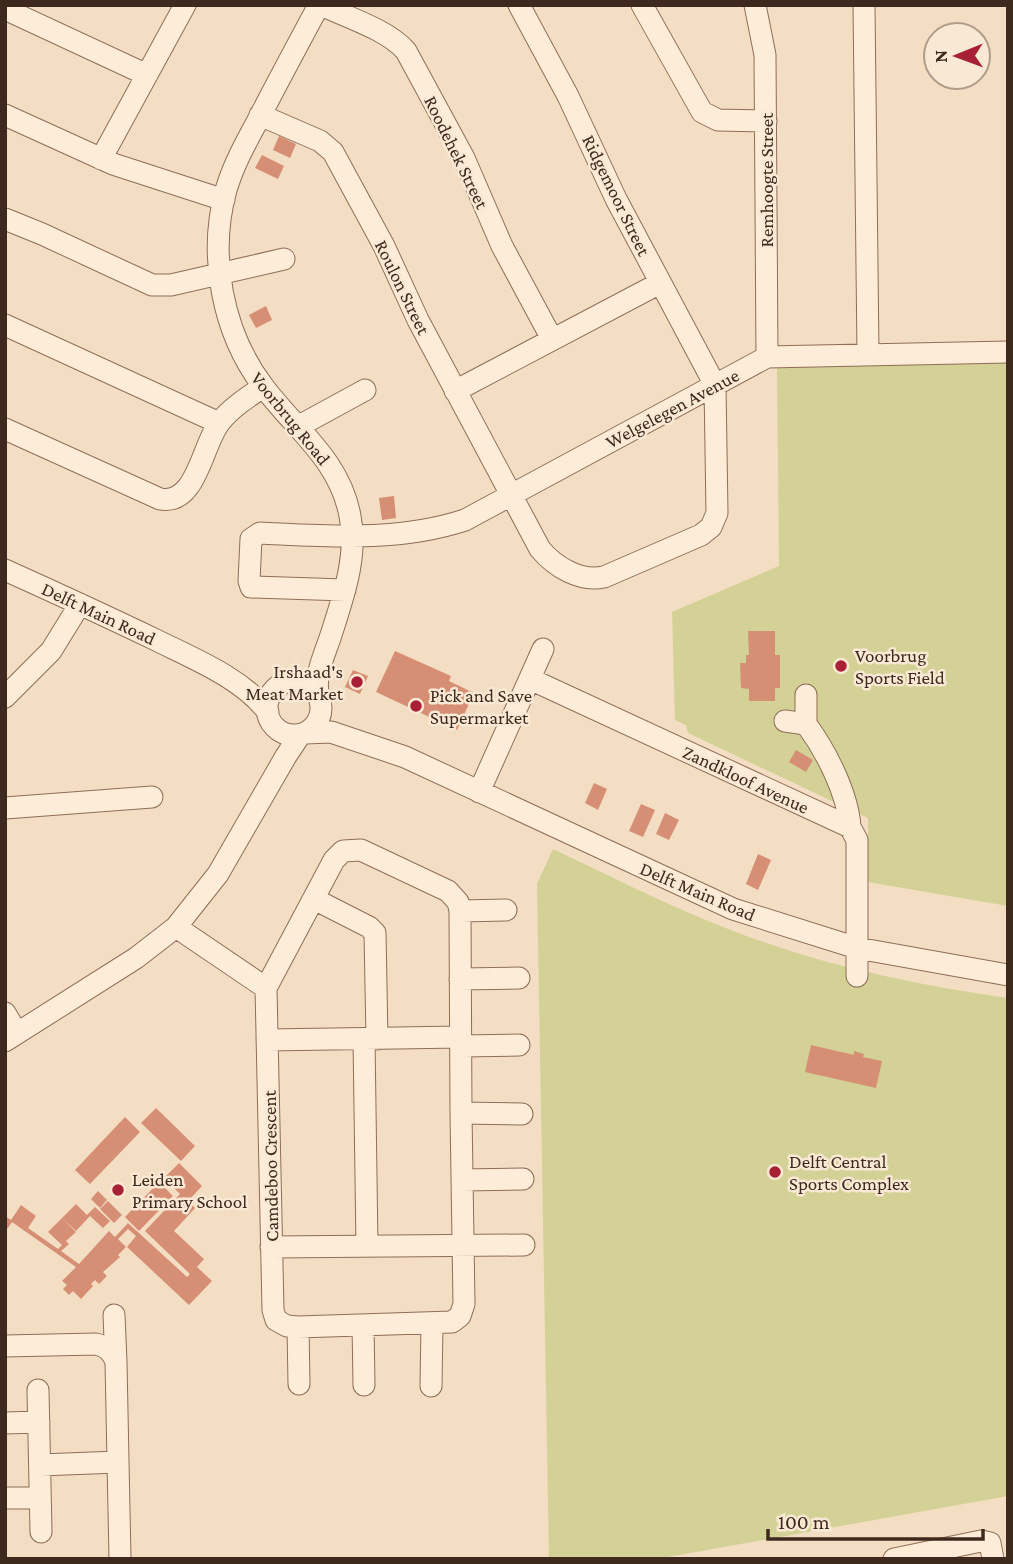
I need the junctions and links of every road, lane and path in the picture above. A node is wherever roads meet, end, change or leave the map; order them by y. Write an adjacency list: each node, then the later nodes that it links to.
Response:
1 (185, 5): 8 (street)
2 (320, 5): 10 (street, Voorbrug Road); 19 (street, Roodehek Street)
3 (519, 5): 17 (street, Ridgemoor Street)
4 (642, 5): 11 (street)
5 (755, 5): 11 (street, Remhoogte Street)
6 (864, 5): 21 (street)
7 (5, 9): 8 (street)
8 (147, 75): 12 (street)
9 (5, 115): 12 (street)
10 (261, 115): 13 (street, Voorbrug Road); 26 (street, Roulon Street)
11 (766, 121): 22 (street, Remhoogte Street)
12 (101, 159): 13 (street)
13 (224, 200): 16 (street, Voorbrug Road)
14 (5, 219): 16 (street)
15 (284, 259): 16 (street)
16 (220, 274): 24 (street, Voorbrug Road)
17 (660, 282): 19 (street); 23 (street, Ridgemoor Street)
18 (5, 325): 27 (street)
19 (552, 340): 26 (street)
20 (1008, 352): 21 (street, Welgelegen Avenue)
21 (868, 354): 22 (street, Welgelegen Avenue)
22 (767, 357): 23 (street, Welgelegen Avenue)
23 (715, 385): 30 (street, Welgelegen Avenue); 30 (street, Roulon Street)
24 (263, 387): 27 (street); 28 (street, Voorbrug Road)
25 (365, 390): 28 (street)
26 (455, 391): 30 (street, Roulon Street)
27 (219, 423): 29 (street)
28 (299, 426): 31 (street, Voorbrug Road)
29 (5, 429)
30 (512, 496): 31 (street, Welgelegen Avenue)
31 (352, 538): 33 (street, Voorbrug Road); 33 (street, Welgelegen Avenue)
32 (5, 570): 34 (street, Delft Main Road)
33 (343, 596): 38 (street, Voorbrug Road); 41 (street, Voorbrug Road)
34 (80, 604): 36 (street, Delft Main Road); 40 (street)
35 (543, 649): 37 (street)
36 (192, 658): 38 (street, Delft Main Road); 42 (street, Delft Main Road)
37 (530, 679): 47 (street); 51 (street, Zandkloof Avenue)
38 (285, 683): 41 (street); 42 (street)
39 (806, 695): 44 (street)
40 (5, 697)
41 (320, 701): 45 (street); 46 (street, Delft Main Road)
42 (270, 718): 45 (street); 50 (street)
43 (785, 720): 44 (street)
44 (806, 724): 51 (street)
45 (303, 734): 46 (street, Delft Main Road); 50 (street)
46 (405, 757): 47 (street, Delft Main Road)
47 (479, 792): 56 (street, Delft Main Road)
48 (152, 797): 49 (street)
49 (5, 807)
50 (251, 817): 55 (street)
51 (850, 827): 56 (street)
52 (314, 899): 54 (street, Camdeboo Crescent); 61 (street, Camdeboo Crescent); 64 (street)
53 (506, 910): 54 (street)
54 (460, 911): 60 (street)
55 (176, 927): 61 (street); 63 (street)
56 (857, 948): 57 (street, Delft Main Road); 58 (street)
57 (1008, 975)
58 (857, 976)
59 (519, 978): 60 (street)
60 (460, 979): 66 (street)
61 (266, 988): 65 (street, Camdeboo Crescent)
62 (5, 1013): 63 (street)
63 (11, 1037)
64 (370, 1039): 65 (street); 66 (street); 74 (street)
65 (267, 1040): 75 (street, Camdeboo Crescent)
66 (461, 1041): 67 (street); 68 (street)
67 (519, 1045)
68 (461, 1113): 69 (street); 71 (street)
69 (522, 1114)
70 (523, 1179): 71 (street)
71 (462, 1180): 72 (street)
72 (463, 1244): 73 (street); 74 (street); 77 (street)
73 (524, 1245)
74 (367, 1246): 75 (street)
75 (271, 1247): 79 (street, Camdeboo Crescent)
76 (114, 1315): 81 (street)
77 (432, 1324): 78 (street); 84 (street)
78 (363, 1325): 79 (street); 83 (street)
79 (298, 1327): 82 (street)
80 (5, 1346): 81 (street)
81 (116, 1362): 88 (street)
82 (299, 1384)
83 (364, 1385)
84 (431, 1386)
85 (38, 1390): 86 (street)
86 (39, 1422): 87 (street); 89 (street)
87 (5, 1423)
88 (118, 1462): 89 (street); 93 (street)
89 (40, 1465): 90 (street)
90 (40, 1497): 91 (street); 92 (street)
91 (5, 1498)
92 (41, 1532)
93 (120, 1559)
94 (894, 1559): 95 (street)
95 (993, 1559)

